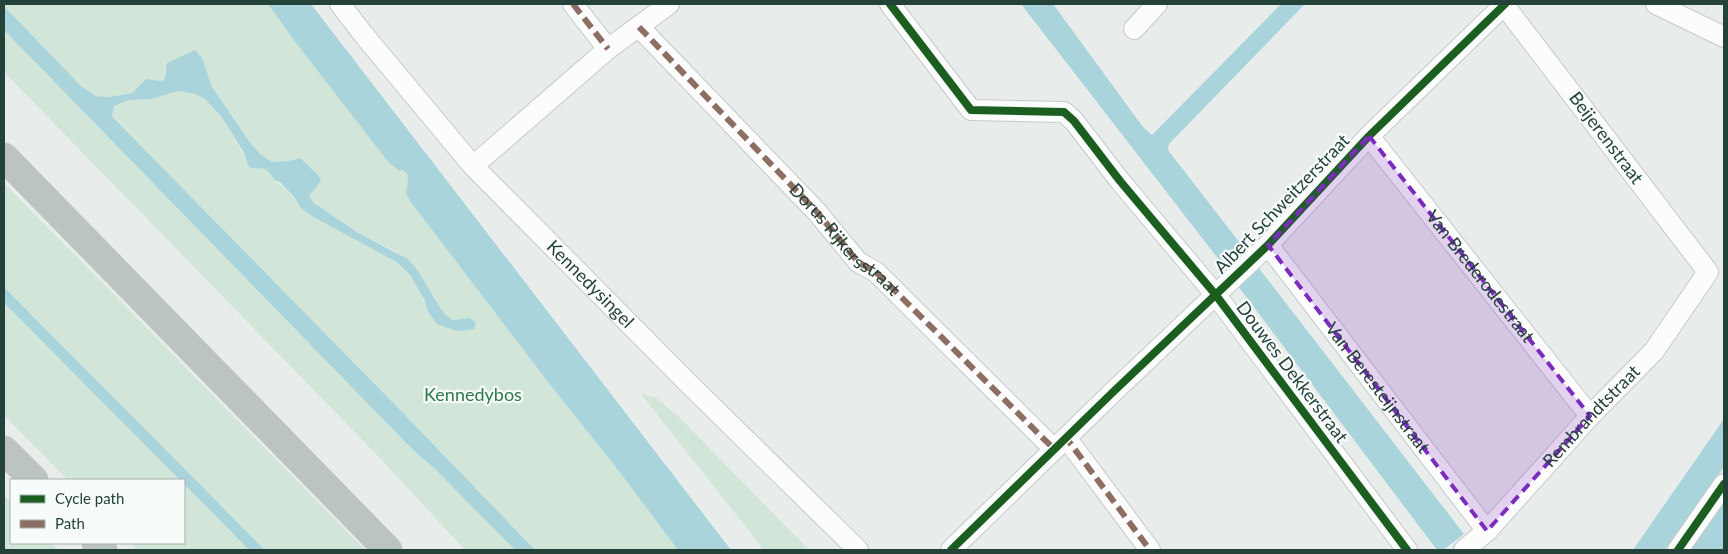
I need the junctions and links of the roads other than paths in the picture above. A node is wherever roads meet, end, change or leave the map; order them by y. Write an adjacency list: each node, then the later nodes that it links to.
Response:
1 (340, 4): 14 (street, Kennedysingel)
2 (573, 4): 11 (street)
3 (669, 4): 8 (street)
4 (890, 4): 17 (street, Douwes Dekkerstraat)
5 (1157, 4): 9 (street)
6 (1504, 4): 12 (street, Albert Schweitzerstraat); 16 (street, Beijerenstraat)
7 (1656, 4): 10 (street)
8 (639, 27): 11 (street); 19 (street, Dorus Rijkersstraat)
9 (1134, 29)
10 (1724, 36)
11 (608, 49): 14 (street)
12 (1369, 136): 15 (street, Albert Schweitzerstraat); 18 (street, Van Brederodestraat)
13 (4, 157): 24 (highway)
14 (473, 166): 25 (street, Kennedysingel)
15 (1268, 245): 17 (street, Albert Schweitzerstraat); 23 (street, Van Beresteijnstraat)
16 (1708, 272): 18 (street, Rembrandtstraat)
17 (1215, 294): 19 (street, Albert Schweitzerstraat); 28 (street, Douwes Dekkerstraat)
18 (1590, 416): 23 (street, Rembrandtstraat)
19 (1060, 444): 26 (street, Albert Schweitzerstraat); 27 (street, Dorus Rijkersstraat)
20 (4, 450): 21 (highway)
21 (33, 479)
22 (1724, 484): 30 (street)
23 (1487, 531): 29 (street, Rembrandtstraat)
24 (388, 550)
25 (858, 550)
26 (952, 550)
27 (1150, 550)
28 (1407, 550)
29 (1464, 550)
30 (1678, 550)

